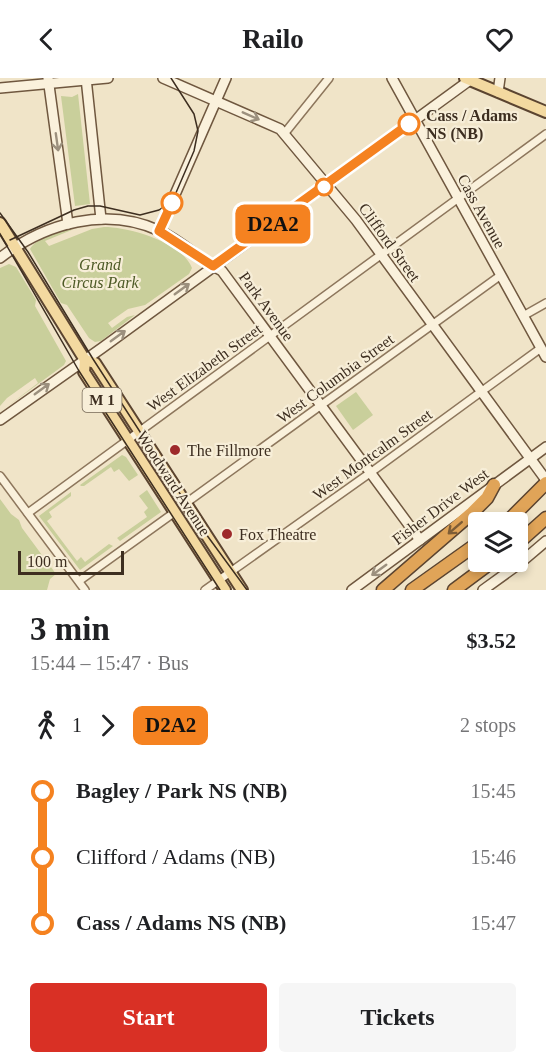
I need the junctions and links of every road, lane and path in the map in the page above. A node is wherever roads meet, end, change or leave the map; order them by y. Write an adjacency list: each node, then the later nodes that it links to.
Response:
1 (108, 78): 7 (street)
2 (164, 78): 12 (street, Clifford Street)
3 (226, 78): 12 (street)
4 (328, 78): 15 (street)
5 (392, 78): 14 (street, Cass Avenue)
6 (500, 78): 11 (street)
7 (86, 79): 9 (street); 19 (street)
8 (467, 79): 11 (main road); 14 (street)
9 (49, 81): 10 (street); 21 (street, one-way to 21)
10 (0, 88)
11 (498, 92): 13 (main road)
12 (216, 101): 15 (street, Clifford Street, one-way to 15); 22 (street)
13 (546, 112)
14 (416, 120): 17 (street); 18 (street, Cass Avenue)
15 (284, 134): 17 (street, Clifford Street)
16 (546, 134): 18 (street, West Elizabeth Street)
17 (327, 184): 24 (street, Clifford Street); 26 (street)
18 (458, 198): 24 (street, West Elizabeth Street); 27 (street, Cass Avenue)
19 (101, 219): 21 (street, Park Avenue); 22 (street, Park Avenue)
20 (0, 223): 23 (main road, Woodward Avenue)
21 (68, 224): 23 (street, Park Avenue)
22 (159, 231): 26 (street, Park Avenue)
23 (16, 246): 25 (street, Park Avenue); 34 (main road, Woodward Avenue)
24 (381, 254): 30 (street, Clifford Street); 31 (street, West Elizabeth Street)
25 (0, 258)
26 (213, 266): 31 (street, Park Avenue); 34 (street, one-way to 26)
27 (501, 275): 29 (street, Cass Avenue); 30 (street, West Columbia Street)
28 (546, 303): 29 (street)
29 (523, 316): 32 (street, Cass Avenue)
30 (432, 325): 35 (street, Clifford Street); 36 (street, West Columbia Street)
31 (269, 336): 36 (street, Park Avenue); 38 (street, West Elizabeth Street)
32 (541, 348): 33 (street, Cass Avenue); 35 (street, West Montcalm Street)
33 (546, 357)
34 (85, 360): 37 (street, one-way to 34); 38 (main road, Woodward Avenue / M 1); 39 (main road, Woodward Avenue / M 1)
35 (481, 390): 41 (street, Clifford Street); 42 (street, West Montcalm Street)
36 (321, 405): 42 (street, Park Avenue); 46 (street, West Columbia Street)
37 (0, 420)
38 (140, 431): 39 (street, West Elizabeth Street); 46 (main road, Woodward Avenue / M 1)
39 (128, 439): 47 (main road, Woodward Avenue / M 1); 49 (street, West Elizabeth Street)
40 (546, 447): 41 (street, Fisher Drive West)
41 (532, 461): 44 (street, Clifford Street); 45 (street, Fisher Drive West)
42 (370, 473): 52 (street, Park Avenue); 56 (street, West Montcalm Street)
43 (0, 476): 49 (street)
44 (546, 482): 48 (highway)
45 (494, 485): 52 (street, Fisher Drive West); 63 (highway, one-way to 63)
46 (186, 504): 56 (main road, Woodward Avenue / M 1)
47 (175, 512): 57 (street); 58 (main road, Woodward Avenue / M 1)
48 (517, 512)
49 (28, 513): 57 (street)
50 (546, 518): 51 (highway)
51 (528, 534)
52 (420, 540): 62 (street, Fisher Drive West, one-way to 62)
53 (546, 541): 66 (street)
54 (468, 550): 64 (highway)
55 (478, 572): 65 (highway)
56 (231, 573): 58 (street, West Montcalm Street); 61 (main road, Woodward Avenue / M 1)
57 (79, 581): 59 (street)
58 (222, 585): 60 (street, West Montcalm Street)
59 (85, 590)
60 (205, 590)
61 (242, 590)
62 (352, 590)
63 (383, 590)
64 (412, 590)
65 (454, 590)
66 (483, 590)

